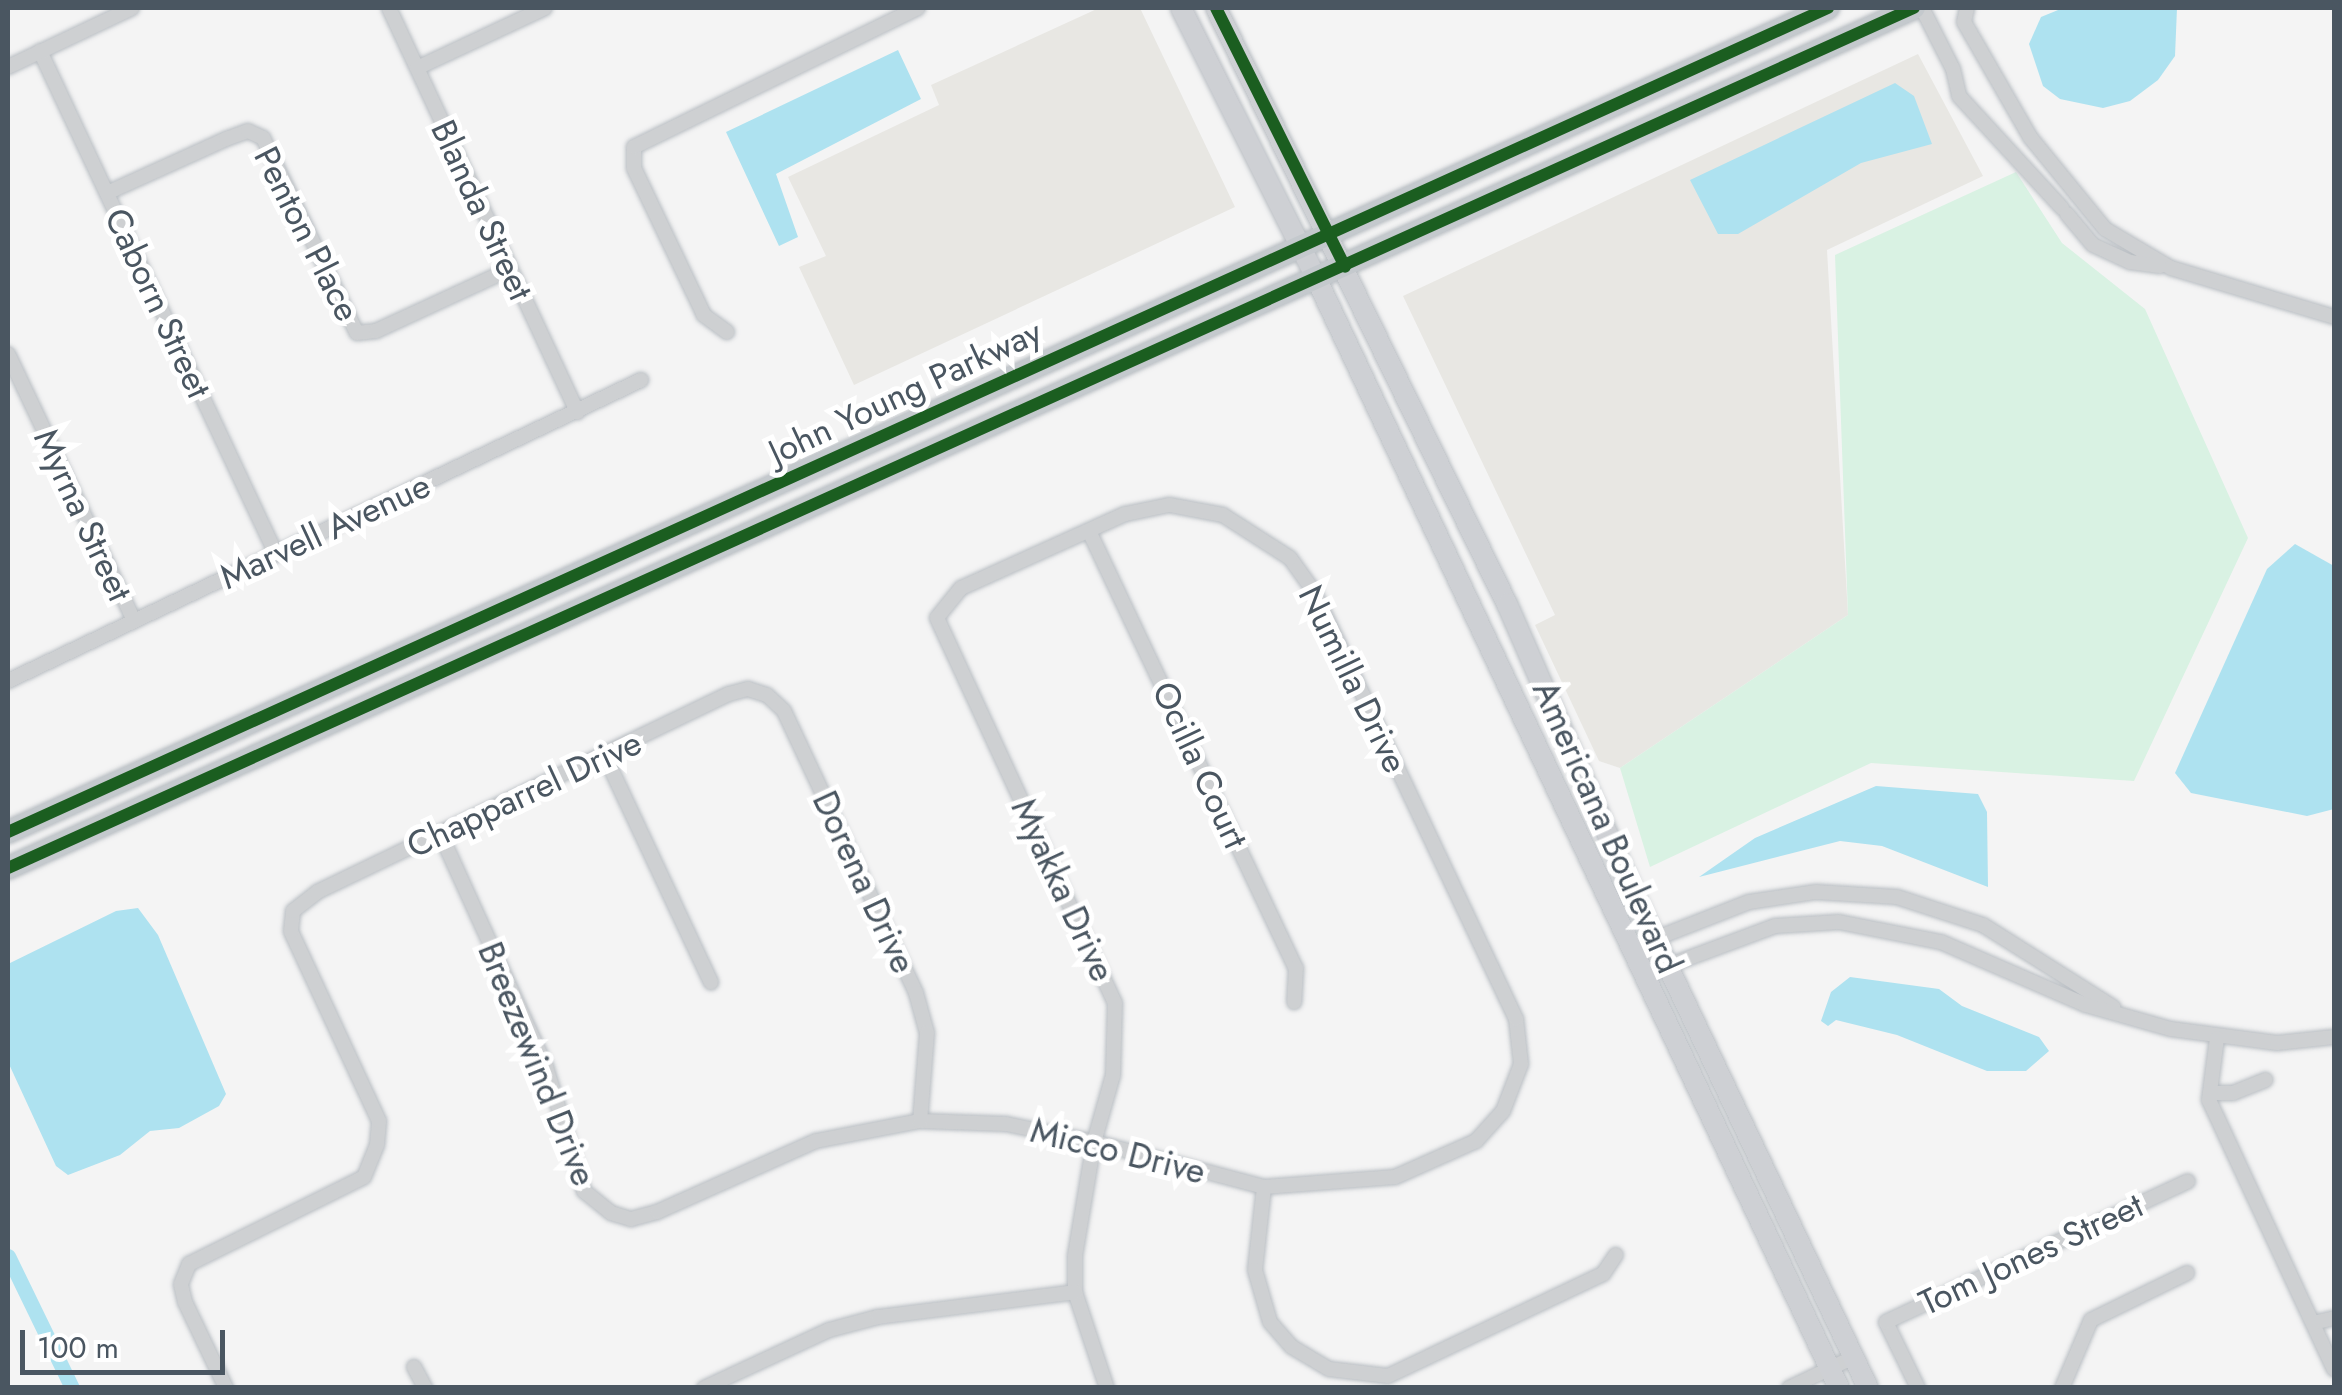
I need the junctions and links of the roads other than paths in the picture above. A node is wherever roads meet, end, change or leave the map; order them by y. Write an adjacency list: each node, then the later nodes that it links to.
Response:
1 (132, 8): 13 (street)
2 (389, 8): 15 (street, Blanda Street)
3 (545, 8): 15 (street)
4 (918, 8): 24 (street)
5 (1181, 8): 18 (main road, Americana Boulevard)
6 (1216, 8): 17 (main road, Americana Boulevard)
7 (1828, 8): 17 (highway, John Young Parkway)
8 (1895, 8): 12 (highway)
9 (1914, 8): 12 (highway, John Young Parkway)
10 (1922, 8): 20 (street)
11 (1966, 8): 20 (street)
12 (1860, 32): 19 (highway, John Young Parkway)
13 (40, 51): 14 (street); 16 (street, Caborn Street)
14 (8, 67)
15 (417, 68): 21 (street, Blanda Street)
16 (107, 193): 21 (street, Penton Place); 29 (street, Caborn Street)
17 (1329, 234): 18 (highway, John Young Parkway); 19 (main road, Americana Boulevard)
18 (1301, 246): 22 (main road, Americana Boulevard); 37 (highway, John Young Parkway)
19 (1345, 268): 22 (highway, John Young Parkway); 32 (main road, Americana Boulevard)
20 (2170, 268): 23 (street)
21 (508, 270): 27 (street, Blanda Street)
22 (1317, 280): 30 (main road, Americana Boulevard); 40 (highway, John Young Parkway)
23 (2334, 318)
24 (727, 332)
25 (8, 354): 33 (street, Myrna Street)
26 (641, 380): 27 (street, Marvell Avenue)
27 (577, 412): 29 (street, Marvell Avenue)
28 (1089, 531): 31 (street, Numilla Drive); 49 (street, Ocilla Court); 51 (street, Numilla Drive)
29 (276, 554): 33 (street, Marvell Avenue)
30 (1457, 576): 32 (main road); 39 (main road, Americana Boulevard)
31 (961, 588): 57 (street, Myakka Drive)
32 (1507, 604): 36 (main road, Americana Boulevard)
33 (134, 621): 34 (street, Marvell Avenue)
34 (8, 680)
35 (729, 694): 38 (street, Chapparrel Drive); 56 (street, Dorena Drive)
36 (1573, 748): 39 (main road); 44 (main road, Americana Boulevard)
37 (178, 753): 40 (highway); 41 (highway, John Young Parkway)
38 (605, 756): 42 (street, Chapparrel Drive); 48 (street)
39 (1546, 760): 45 (main road, Americana Boulevard)
40 (142, 805): 43 (highway, John Young Parkway)
41 (8, 832)
42 (440, 833): 60 (street, Breezewind Drive); 70 (street, Chapparrel Drive)
43 (8, 868)
44 (1654, 938): 45 (street); 46 (main road, Americana Boulevard); 50 (street)
45 (1634, 946): 47 (main road, Americana Boulevard)
46 (1667, 965): 47 (street); 50 (street); 66 (main road, Americana Boulevard)
47 (1646, 974): 69 (main road, Americana Boulevard)
48 (712, 982)
49 (1294, 1002)
50 (2114, 1008): 53 (street)
51 (1516, 1018): 59 (street, Micco Drive)
52 (2334, 1037): 53 (street)
53 (2217, 1038): 55 (street)
54 (2266, 1080): 55 (street)
55 (2210, 1093): 65 (street)
56 (920, 1121): 57 (street, Micco Drive); 60 (street, Micco Drive)
57 (1094, 1142): 59 (street, Micco Drive); 63 (street, Myakka Drive)
58 (2188, 1181): 76 (street, Tom Jones Street)
59 (1264, 1187): 61 (street)
60 (631, 1218)
61 (1616, 1256)
62 (2187, 1274): 77 (street)
63 (1075, 1292): 72 (street); 73 (street, Myakka Drive)
64 (2334, 1318): 65 (street)
65 (2313, 1323): 68 (street)
66 (1854, 1357): 69 (street); 75 (main road, Americana Boulevard)
67 (414, 1366): 71 (street)
68 (2334, 1369)
69 (1834, 1378): 74 (street)
70 (226, 1388)
71 (424, 1388)
72 (704, 1388)
73 (1107, 1388)
74 (1789, 1388)
75 (1868, 1388)
76 (1918, 1388)
77 (2062, 1388)

